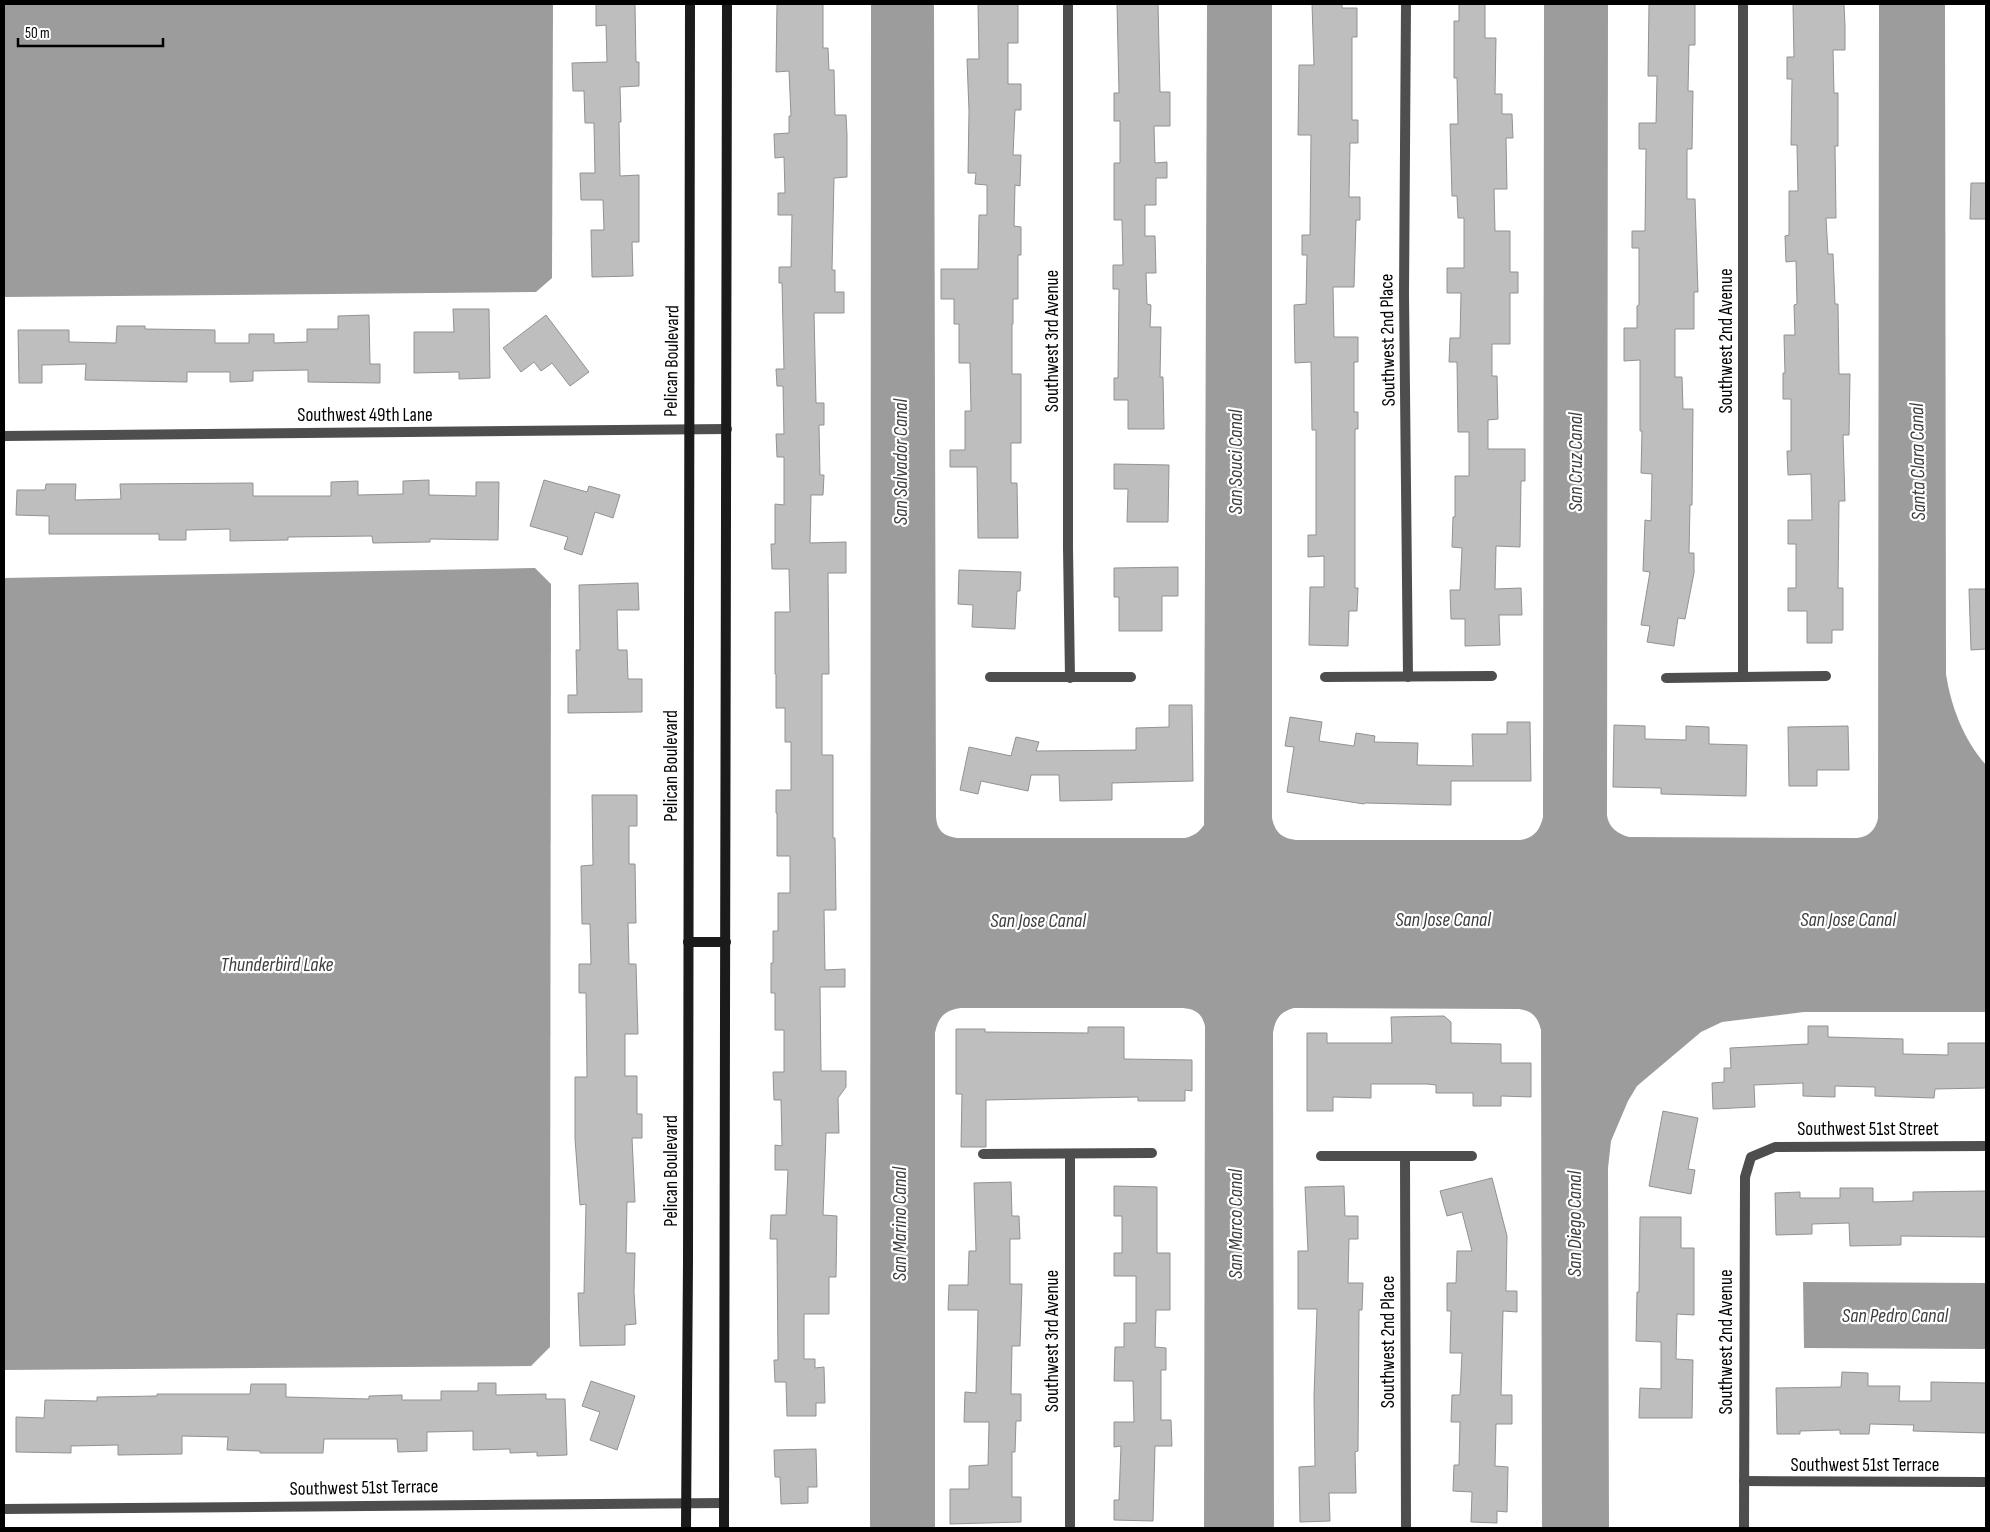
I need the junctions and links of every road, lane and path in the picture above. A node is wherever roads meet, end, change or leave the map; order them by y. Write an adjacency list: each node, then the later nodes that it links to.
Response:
1 (690, 4): 7 (street, Pelican Boulevard)
2 (727, 4): 6 (street)
3 (1068, 4): 16 (street, Southwest 3rd Avenue)
4 (1406, 4): 14 (street, Southwest 2nd Place)
5 (1743, 4): 15 (street, Southwest 2nd Avenue)
6 (727, 429): 7 (street, Southwest 49th Lane); 19 (street)
7 (689, 430): 8 (street, Southwest 49th Lane); 18 (street, Pelican Boulevard)
8 (4, 436)
9 (1492, 676): 14 (street)
10 (1826, 676): 15 (street)
11 (990, 677): 16 (street)
12 (1131, 677): 16 (street)
13 (1325, 677): 14 (street)
14 (1408, 677)
15 (1743, 677): 17 (street)
16 (1070, 678)
17 (1666, 678)
18 (688, 942): 19 (street); 30 (street, Pelican Boulevard)
19 (726, 942): 31 (street)
20 (1986, 1146): 27 (street, Southwest 51st Street)
21 (1152, 1153): 23 (street)
22 (984, 1154): 23 (street)
23 (1070, 1154): 35 (street, Southwest 3rd Avenue)
24 (1320, 1156): 25 (street)
25 (1405, 1156): 26 (street); 36 (street, Southwest 2nd Place)
26 (1472, 1156)
27 (1752, 1157): 28 (street, Southwest 2nd Avenue)
28 (1744, 1481): 29 (street, Southwest 51st Terrace); 37 (street, Southwest 2nd Avenue)
29 (1986, 1482)
30 (685, 1503): 31 (street, Southwest 51st Terrace); 32 (street, Southwest 51st Terrace); 33 (street, Pelican Boulevard)
31 (724, 1503): 34 (street)
32 (4, 1509)
33 (686, 1528)
34 (724, 1528)
35 (1070, 1528)
36 (1406, 1528)
37 (1744, 1528)

